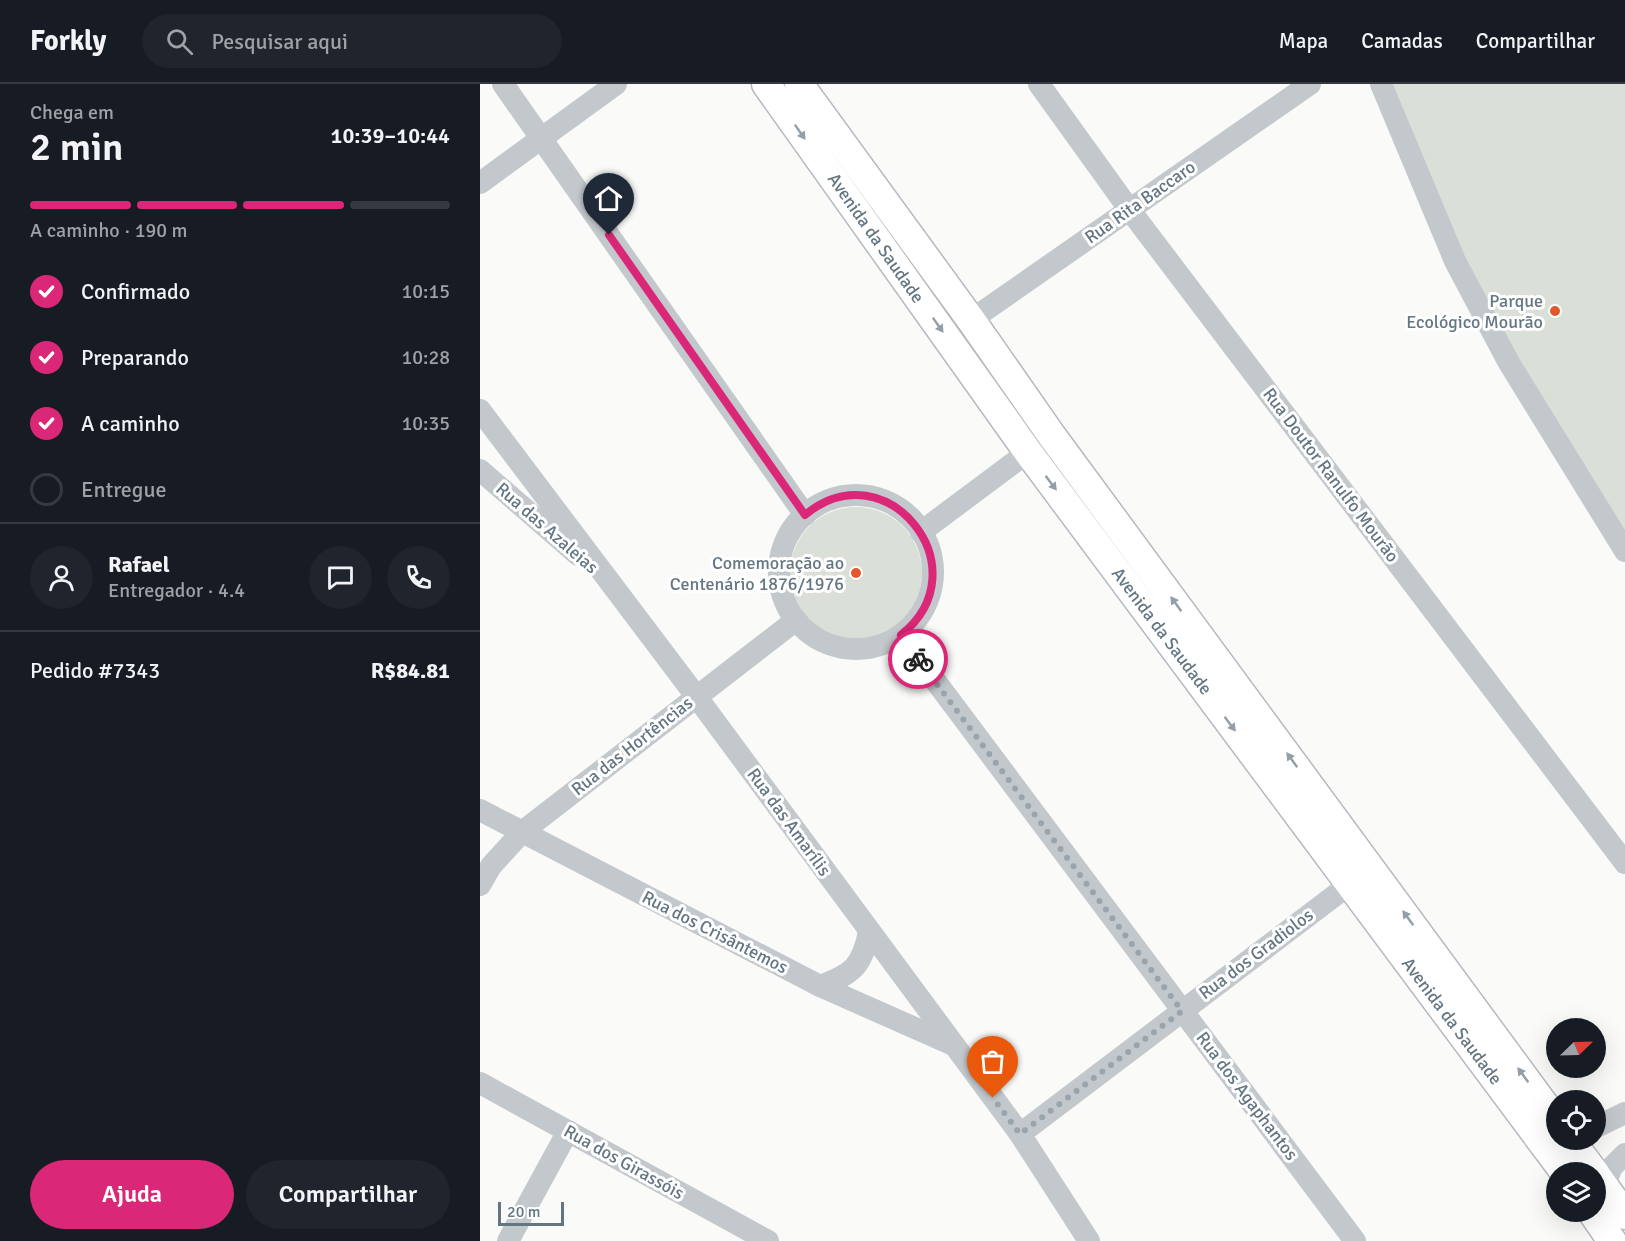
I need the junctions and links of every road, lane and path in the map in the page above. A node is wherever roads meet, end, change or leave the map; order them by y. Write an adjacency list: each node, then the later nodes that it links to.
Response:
1 (503, 84): 8 (street)
2 (616, 84): 8 (street)
3 (766, 84): 13 (main road, Avenida da Saudade, one-way to 13)
4 (800, 84): 11 (main road, Avenida da Saudade)
5 (1039, 84): 10 (street, Rua Doutor Ranulfo Mourão)
6 (1310, 84): 10 (street, Rua Rita Baccaro)
7 (1380, 84): 17 (street)
8 (541, 138): 9 (street); 15 (street)
9 (480, 183)
10 (1129, 209): 11 (street, Rua Rita Baccaro); 24 (street, Rua Doutor Ranulfo Mourão)
11 (971, 320): 32 (main road, Avenida da Saudade, one-way to 11)
12 (480, 410): 18 (street, Rua das Amarílis)
13 (1028, 452): 16 (street); 25 (main road, Avenida da Saudade, one-way to 25)
14 (480, 470): 18 (street, Rua das Azaleias)
15 (805, 515): 16 (street); 19 (street)
16 (921, 532): 20 (street)
17 (1625, 551)
18 (614, 586): 21 (street, Rua das Amarílis)
19 (796, 620): 20 (street); 21 (street, Rua das Hortências)
20 (901, 635): 29 (street, Rua dos Agaphantos)
21 (696, 696): 23 (street, Rua das Hortências); 27 (street, Rua das Amarílis)
22 (480, 810): 23 (street, Rua dos Crisântemos)
23 (522, 832): 26 (street, Rua das Hortências); 28 (street, Rua dos Crisântemos)
24 (1625, 863)
25 (1350, 884): 29 (street, Rua dos Gradiolos); 39 (main road, Avenida da Saudade)
26 (480, 885)
27 (869, 932): 28 (street); 30 (street, Rua das Amarílis)
28 (820, 986): 30 (street, Rua dos Crisântemos)
29 (1182, 1011): 36 (street, Rua dos Gradiolos); 48 (street, Rua dos Agaphantos)
30 (954, 1045): 36 (street, Rua das Amarílis)
31 (480, 1083): 35 (street, Rua dos Girassóis)
32 (1546, 1107)
33 (1625, 1113): 34 (street)
34 (1606, 1122)
35 (568, 1131): 45 (street); 46 (street, Rua dos Girassóis)
36 (1020, 1134): 47 (street, Rua das Amarílis)
37 (1573, 1150): 40 (main road)
38 (1625, 1154): 41 (street)
39 (1557, 1162)
40 (1584, 1162)
41 (1606, 1172)
42 (1606, 1189): 43 (main road)
43 (1625, 1215)
44 (1599, 1222): 49 (main road)
45 (508, 1241)
46 (768, 1241)
47 (1089, 1241)
48 (1355, 1241)
49 (1612, 1241)

